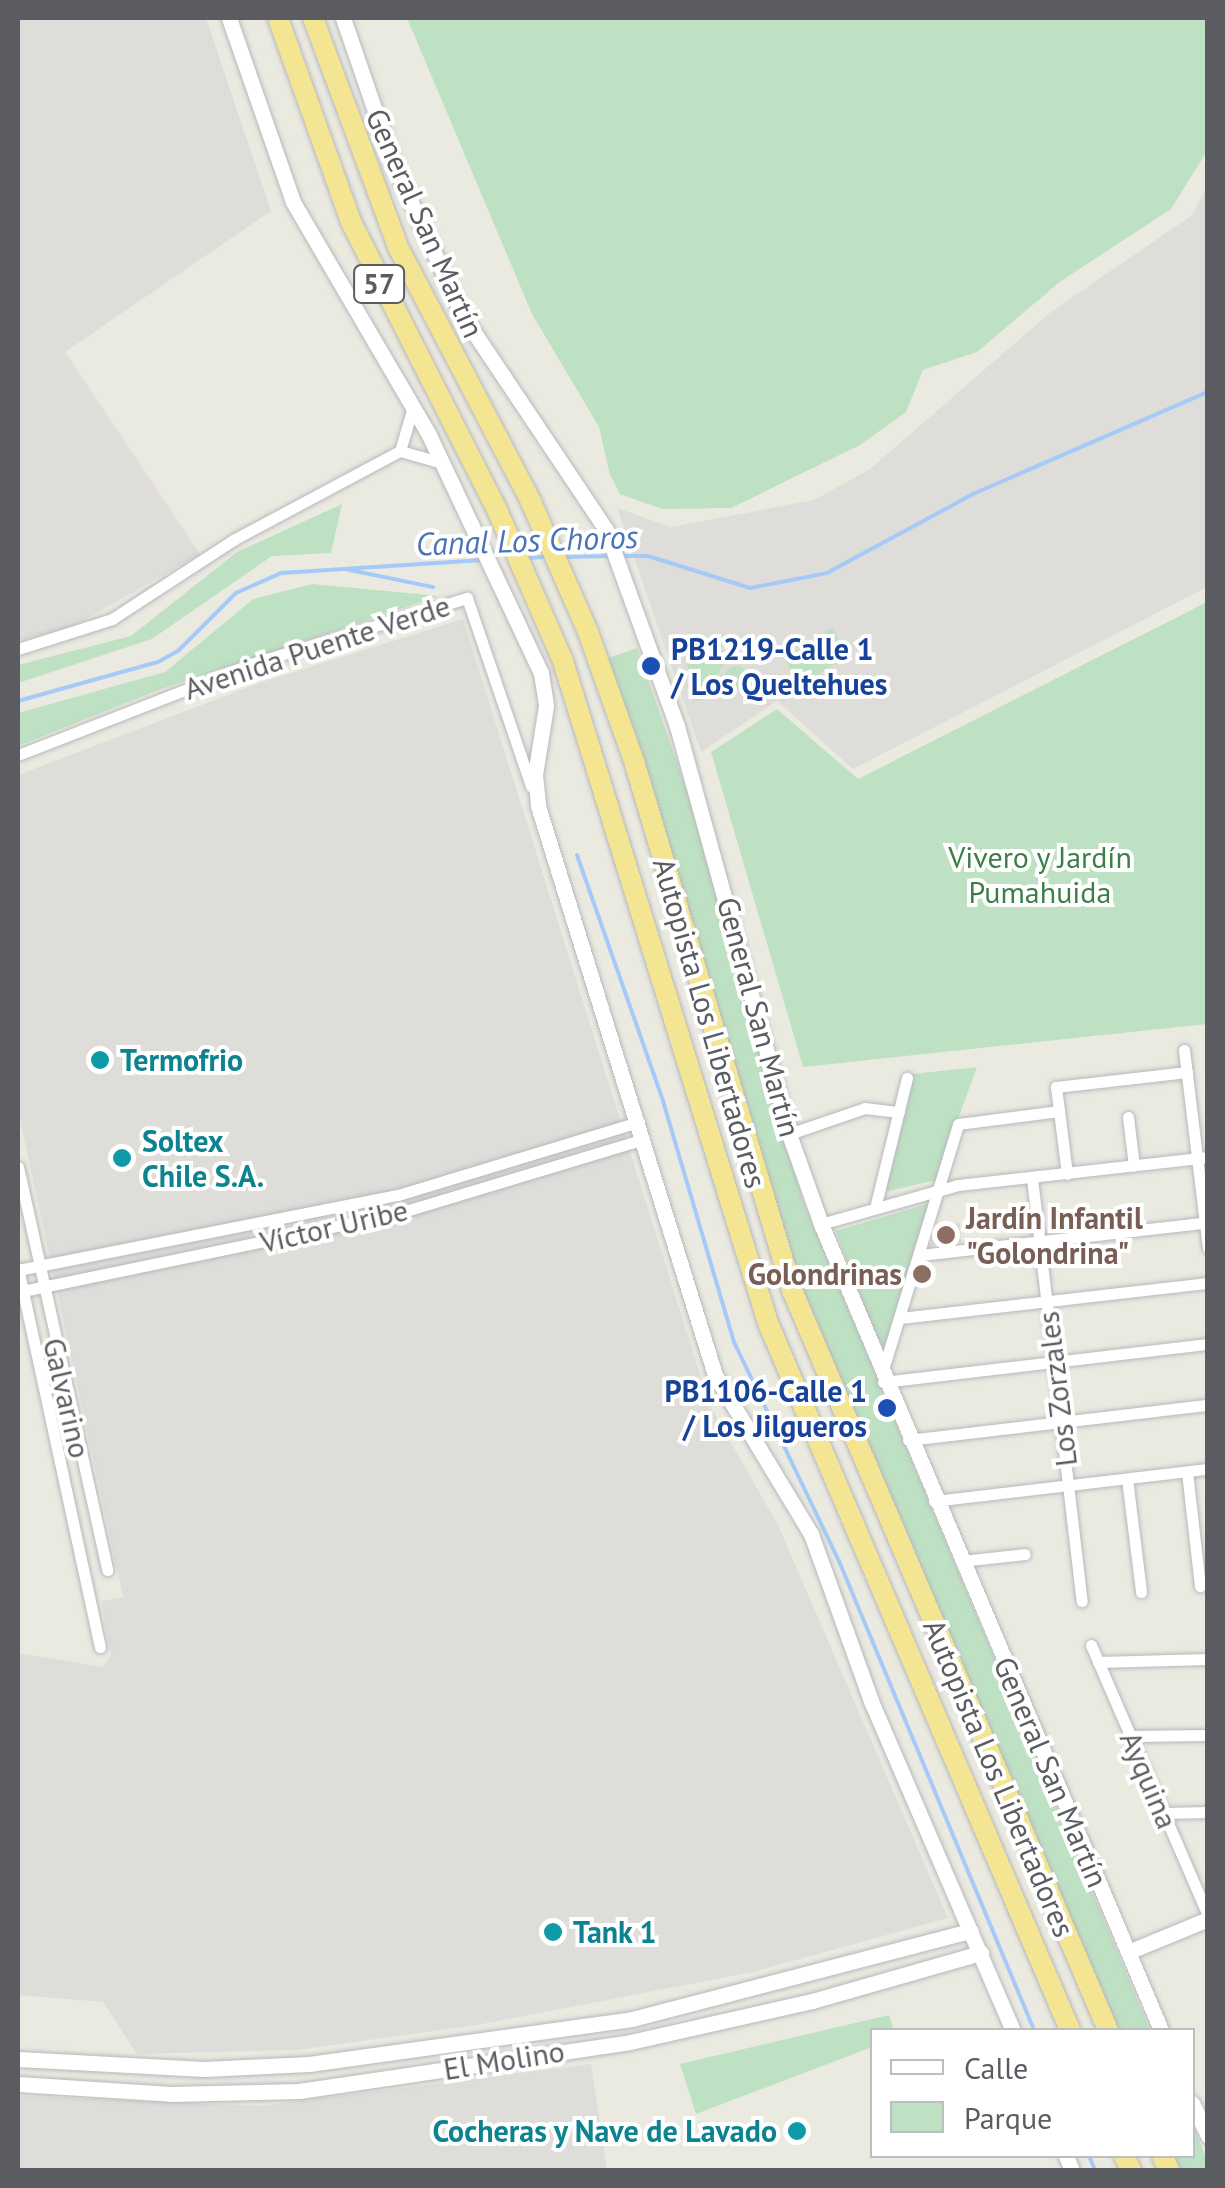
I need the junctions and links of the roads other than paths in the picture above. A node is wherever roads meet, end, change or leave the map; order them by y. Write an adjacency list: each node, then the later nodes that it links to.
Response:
1 (229, 18): 5 (street)
2 (278, 18): 75 (highway, Autopista Los Libertadores / 57)
3 (312, 18): 76 (highway, Autopista Los Libertadores / 57)
4 (343, 18): 18 (street, General San Martín)
5 (414, 407): 6 (street); 7 (street)
6 (400, 451): 7 (street); 8 (street)
7 (444, 463): 10 (street)
8 (18, 648)
9 (18, 755): 10 (street, Avenida Puente Verde)
10 (538, 806): 17 (street)
11 (1184, 1050): 12 (street)
12 (1186, 1072): 15 (street); 20 (street)
13 (907, 1078): 14 (street)
14 (899, 1112): 18 (street); 27 (street)
15 (1059, 1112): 23 (street); 25 (street)
16 (1128, 1118): 21 (street)
17 (639, 1122): 19 (street); 26 (street, Víctor Uribe)
18 (790, 1134): 30 (street, General San Martín)
19 (644, 1139): 28 (street, Víctor Uribe); 69 (street)
20 (1202, 1158): 21 (street); 29 (street)
21 (1134, 1166): 23 (street)
22 (18, 1167): 34 (street, Galvarino)
23 (1067, 1174): 24 (street)
24 (1032, 1178): 25 (street); 31 (street, Los Zorzales)
25 (940, 1189): 27 (street); 33 (street)
26 (362, 1202): 28 (street); 34 (street, Víctor Uribe)
27 (876, 1204): 30 (street)
28 (366, 1221): 37 (street, Víctor Uribe)
29 (1206, 1222): 31 (street); 32 (street)
30 (821, 1224): 43 (street, General San Martín)
31 (1040, 1242): 33 (street); 39 (street, Los Zorzales)
32 (1208, 1248)
33 (920, 1256): 40 (street)
34 (39, 1265): 35 (street, Víctor Uribe); 37 (street, Galvarino)
35 (18, 1269): 38 (street, Galvarino)
36 (1208, 1283): 39 (street)
37 (41, 1286): 38 (street, Víctor Uribe); 52 (street, Galvarino)
38 (19, 1292): 53 (street, Galvarino)
39 (1047, 1302): 40 (street); 42 (street, Los Zorzales)
40 (900, 1318): 43 (street)
41 (1208, 1344): 42 (street)
42 (1054, 1362): 43 (street); 45 (street, Los Zorzales)
43 (882, 1379): 46 (street, General San Martín)
44 (1208, 1404): 45 (street)
45 (1061, 1422): 46 (street); 50 (street, Los Zorzales)
46 (908, 1440): 51 (street, General San Martín)
47 (1208, 1469): 48 (street)
48 (1187, 1472): 49 (street); 57 (street)
49 (1127, 1479): 50 (street); 58 (street)
50 (1068, 1486): 51 (street); 59 (street, Los Zorzales)
51 (934, 1501): 55 (street, General San Martín)
52 (92, 1507): 53 (street); 56 (street, Galvarino)
53 (70, 1512): 61 (street, Galvarino)
54 (1024, 1554): 55 (street)
55 (961, 1562): 70 (street, General San Martín)
56 (107, 1570)
57 (1200, 1586)
58 (1140, 1592)
59 (1082, 1600)
60 (1091, 1645): 63 (street, Ayquina)
61 (100, 1647)
62 (1208, 1660): 63 (street)
63 (1098, 1662): 65 (street, Ayquina)
64 (1208, 1735): 65 (street)
65 (1130, 1736): 66 (street, Ayquina)
66 (1164, 1812): 67 (street); 68 (street, Ayquina)
67 (1208, 1812)
68 (1208, 1917): 70 (street)
69 (971, 1931): 71 (street); 72 (street, El Molino)
70 (1128, 1952): 77 (street, General San Martín)
71 (981, 1953): 73 (street, El Molino); 74 (street)
72 (870, 1960): 73 (street); 79 (street, El Molino)
73 (867, 1986): 81 (street, El Molino)
74 (1012, 2028)
75 (1069, 2028)
76 (1107, 2028)
77 (1160, 2028)
78 (18, 2059): 79 (street, El Molino)
79 (261, 2068): 81 (street)
80 (18, 2084): 81 (street, El Molino)
81 (256, 2094)
82 (1195, 2108): 83 (street)
83 (1208, 2136)

